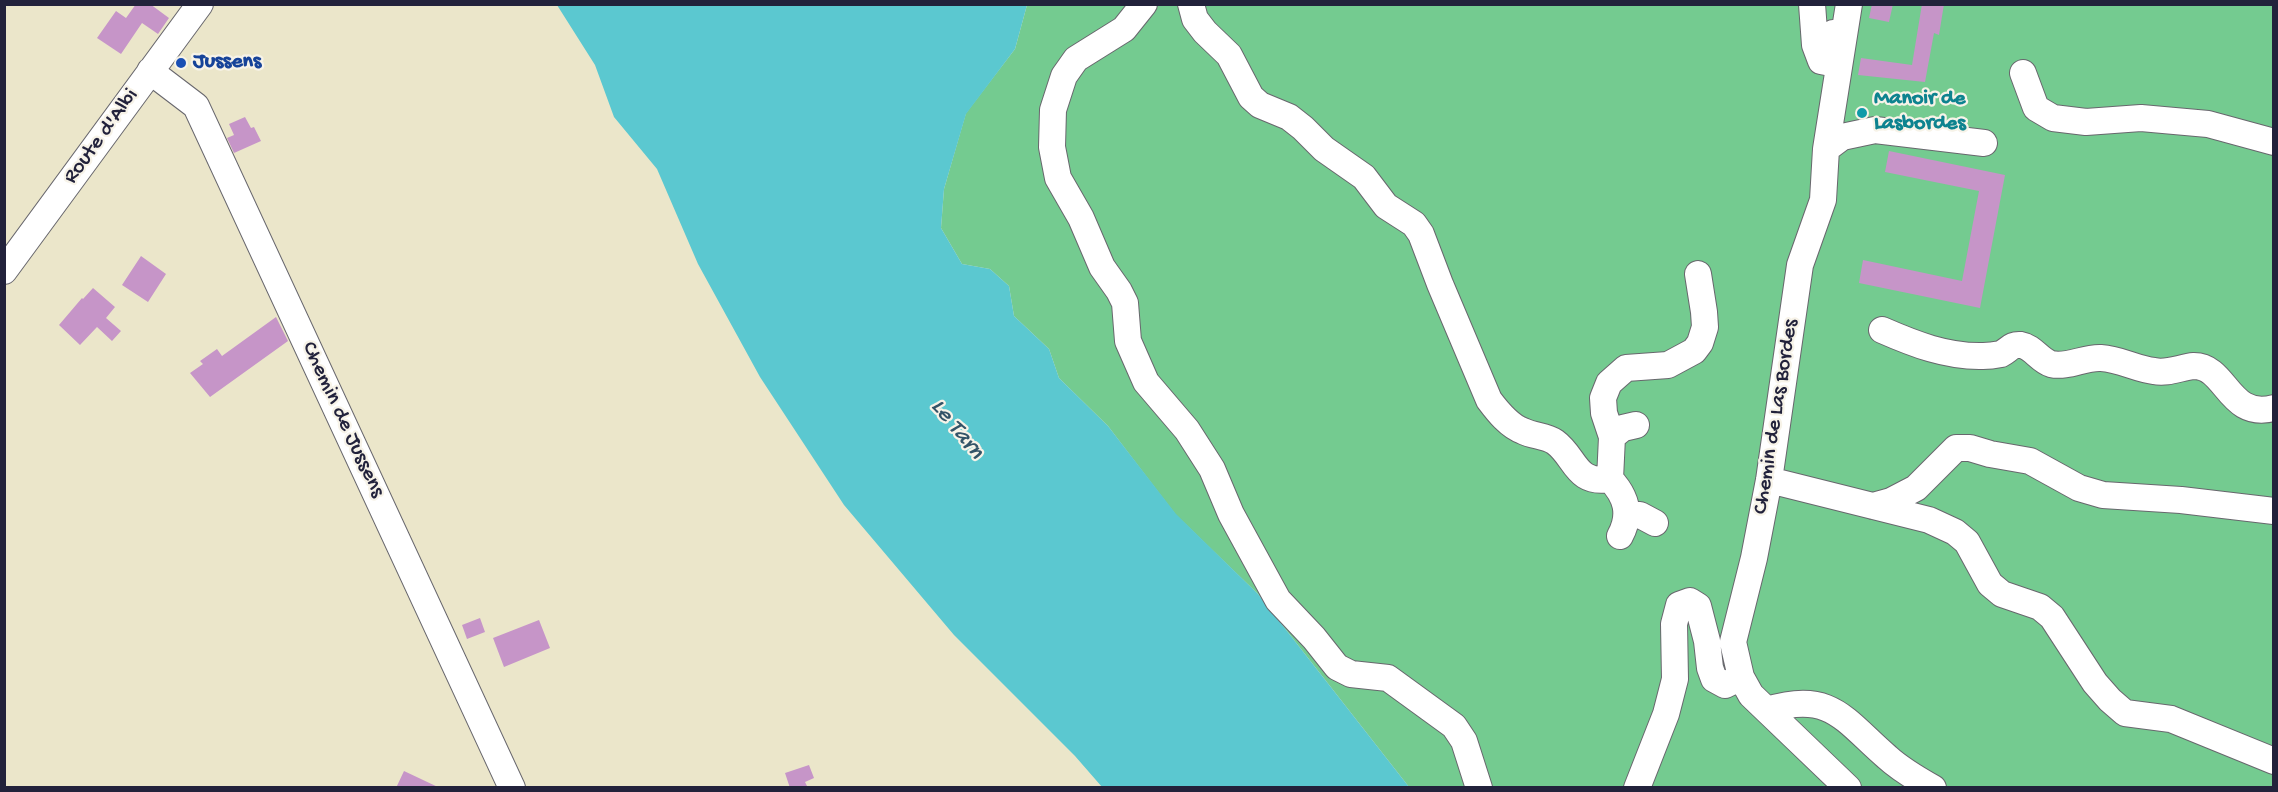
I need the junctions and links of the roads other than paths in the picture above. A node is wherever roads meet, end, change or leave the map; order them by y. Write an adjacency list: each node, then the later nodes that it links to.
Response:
1 (200, 4): 6 (street, Route d'Albi)
2 (1144, 4): 26 (street)
3 (1191, 4): 17 (street)
4 (1812, 4): 5 (street)
5 (1847, 4): 10 (street, Chemin de Las Bordes)
6 (150, 70): 11 (street, Route d'Albi); 25 (street, Chemin de Jussens)
7 (2022, 73): 8 (street)
8 (2274, 142)
9 (1984, 143): 10 (street)
10 (1826, 149): 18 (street, Chemin de Las Bordes)
11 (4, 271)
12 (1698, 274): 16 (street)
13 (1882, 330): 14 (street)
14 (2274, 408)
15 (1636, 425): 16 (street)
16 (1612, 437): 17 (street)
17 (1610, 479): 21 (street)
18 (1769, 480): 19 (street); 22 (street, Chemin de Las Bordes)
19 (1873, 506): 20 (street); 24 (street)
20 (2274, 512)
21 (1655, 522)
22 (1741, 677): 23 (street, Chemin de Las Bordes); 27 (street)
23 (1768, 710): 28 (street, Chemin de Las Bordes); 29 (street)
24 (2274, 761)
25 (512, 788)
26 (1479, 788)
27 (1637, 788)
28 (1848, 788)
29 (1933, 788)

